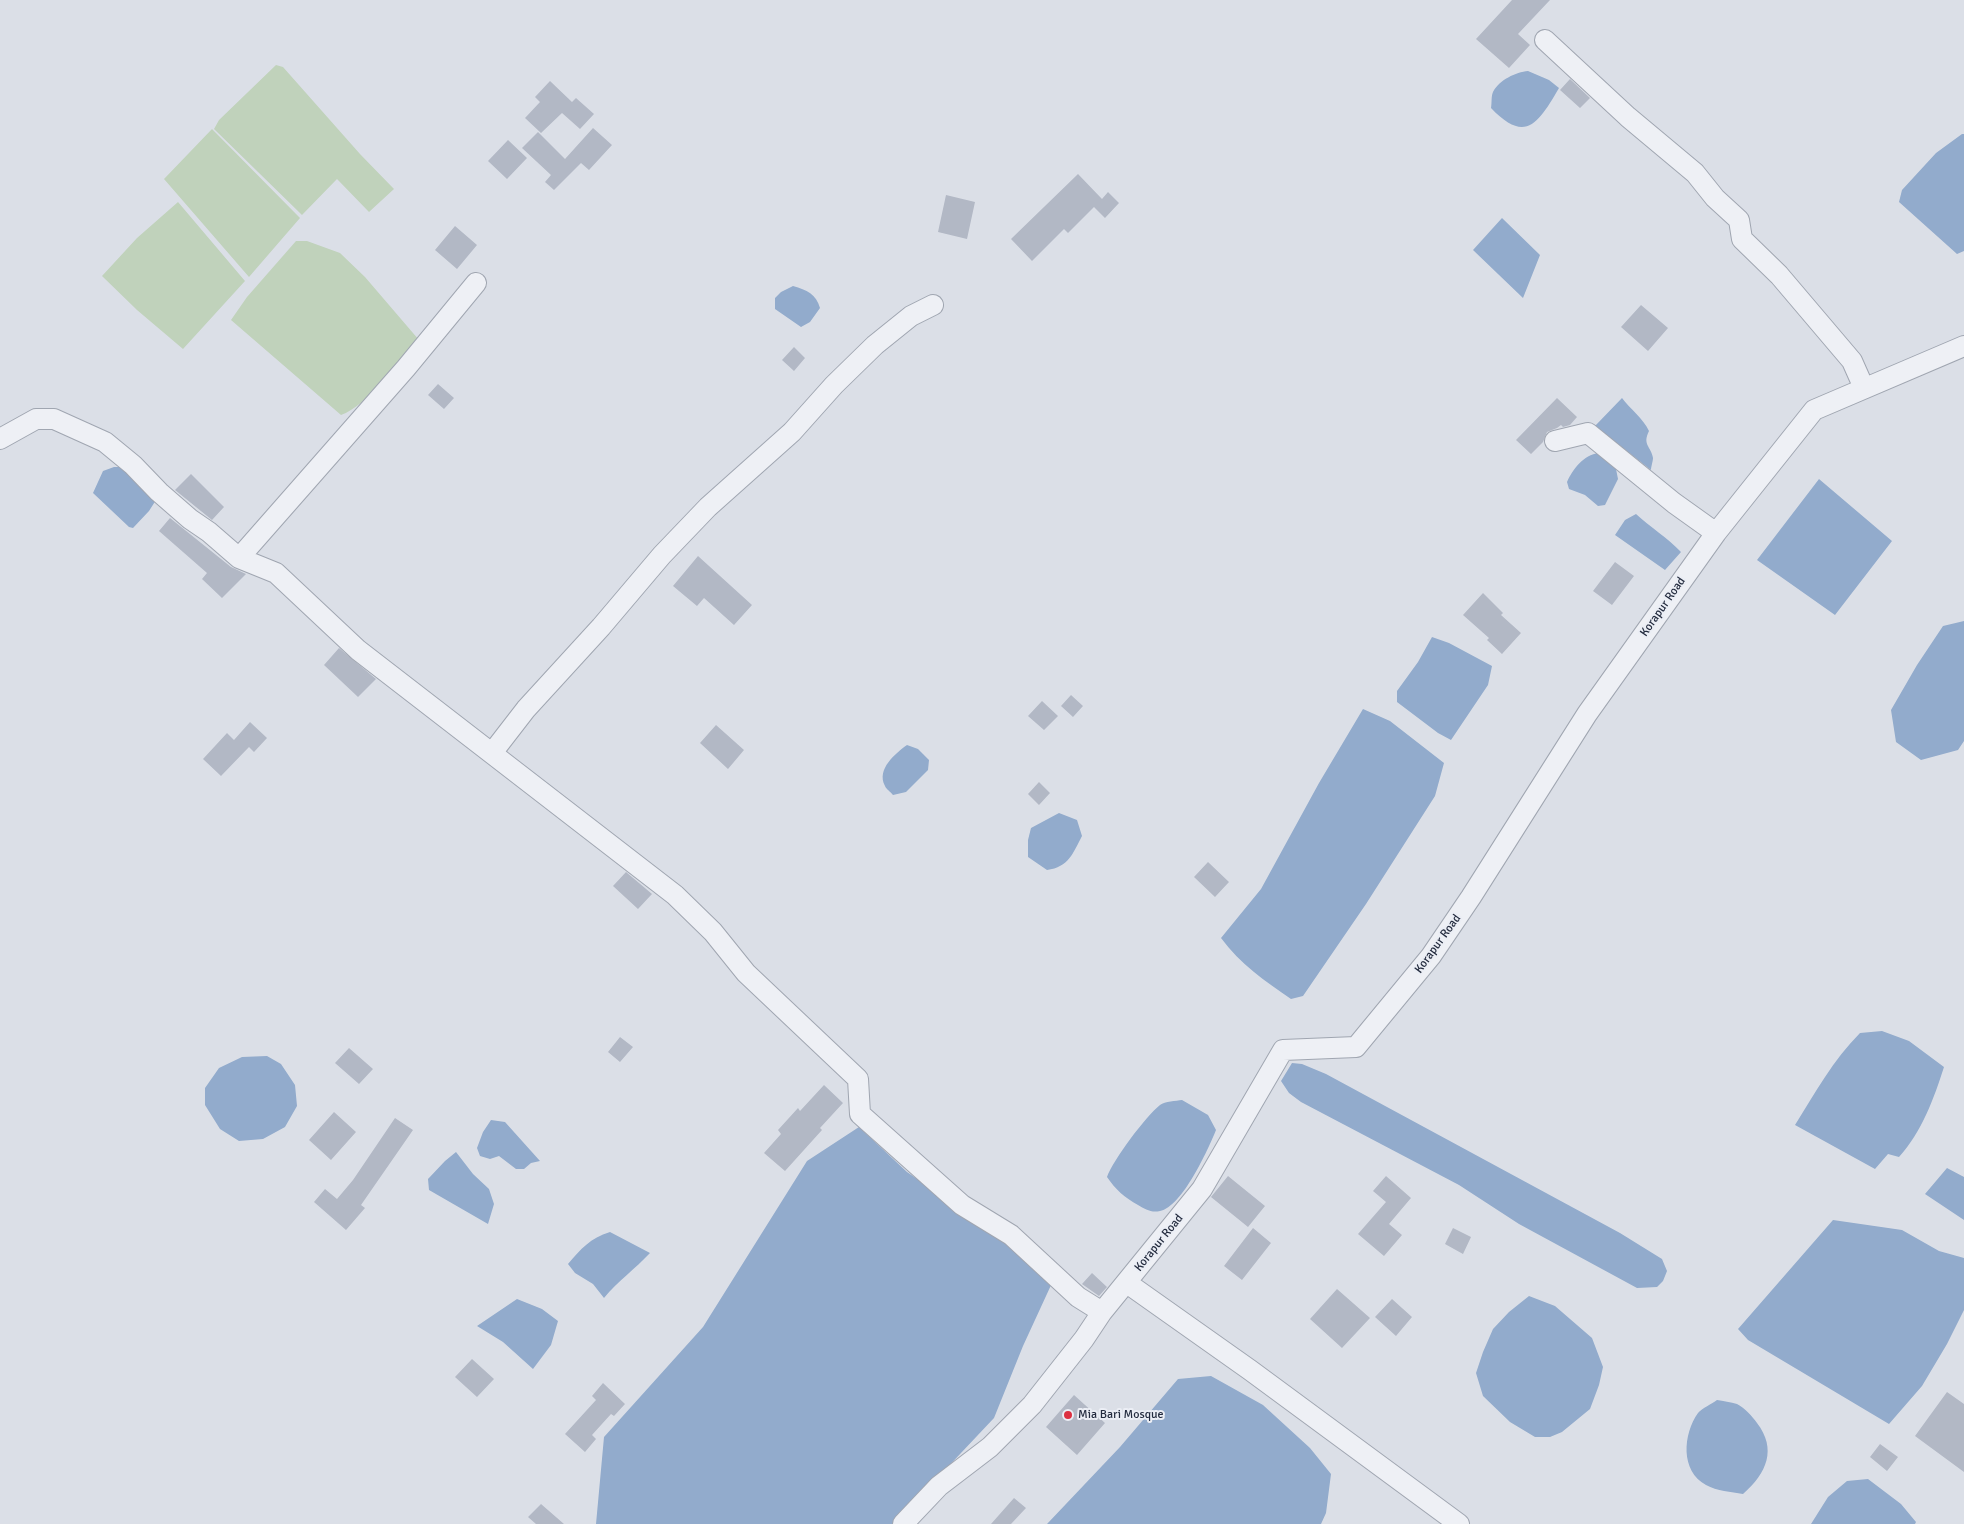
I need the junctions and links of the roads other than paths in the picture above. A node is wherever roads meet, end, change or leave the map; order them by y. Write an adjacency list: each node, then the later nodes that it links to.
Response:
1 (1545, 40): 5 (street)
2 (476, 283): 9 (street)
3 (933, 305): 10 (street)
4 (1964, 346): 5 (street, Korapur Road)
5 (1864, 388): 8 (street, Korapur Road)
6 (0, 439): 9 (street)
7 (1555, 441): 8 (street)
8 (1716, 533): 11 (street, Korapur Road)
9 (239, 558): 10 (street)
10 (492, 753): 12 (street)
11 (1127, 1283): 12 (street, Korapur Road); 14 (street)
12 (1102, 1312): 13 (street, Korapur Road)
13 (902, 1524)
14 (1460, 1524)

